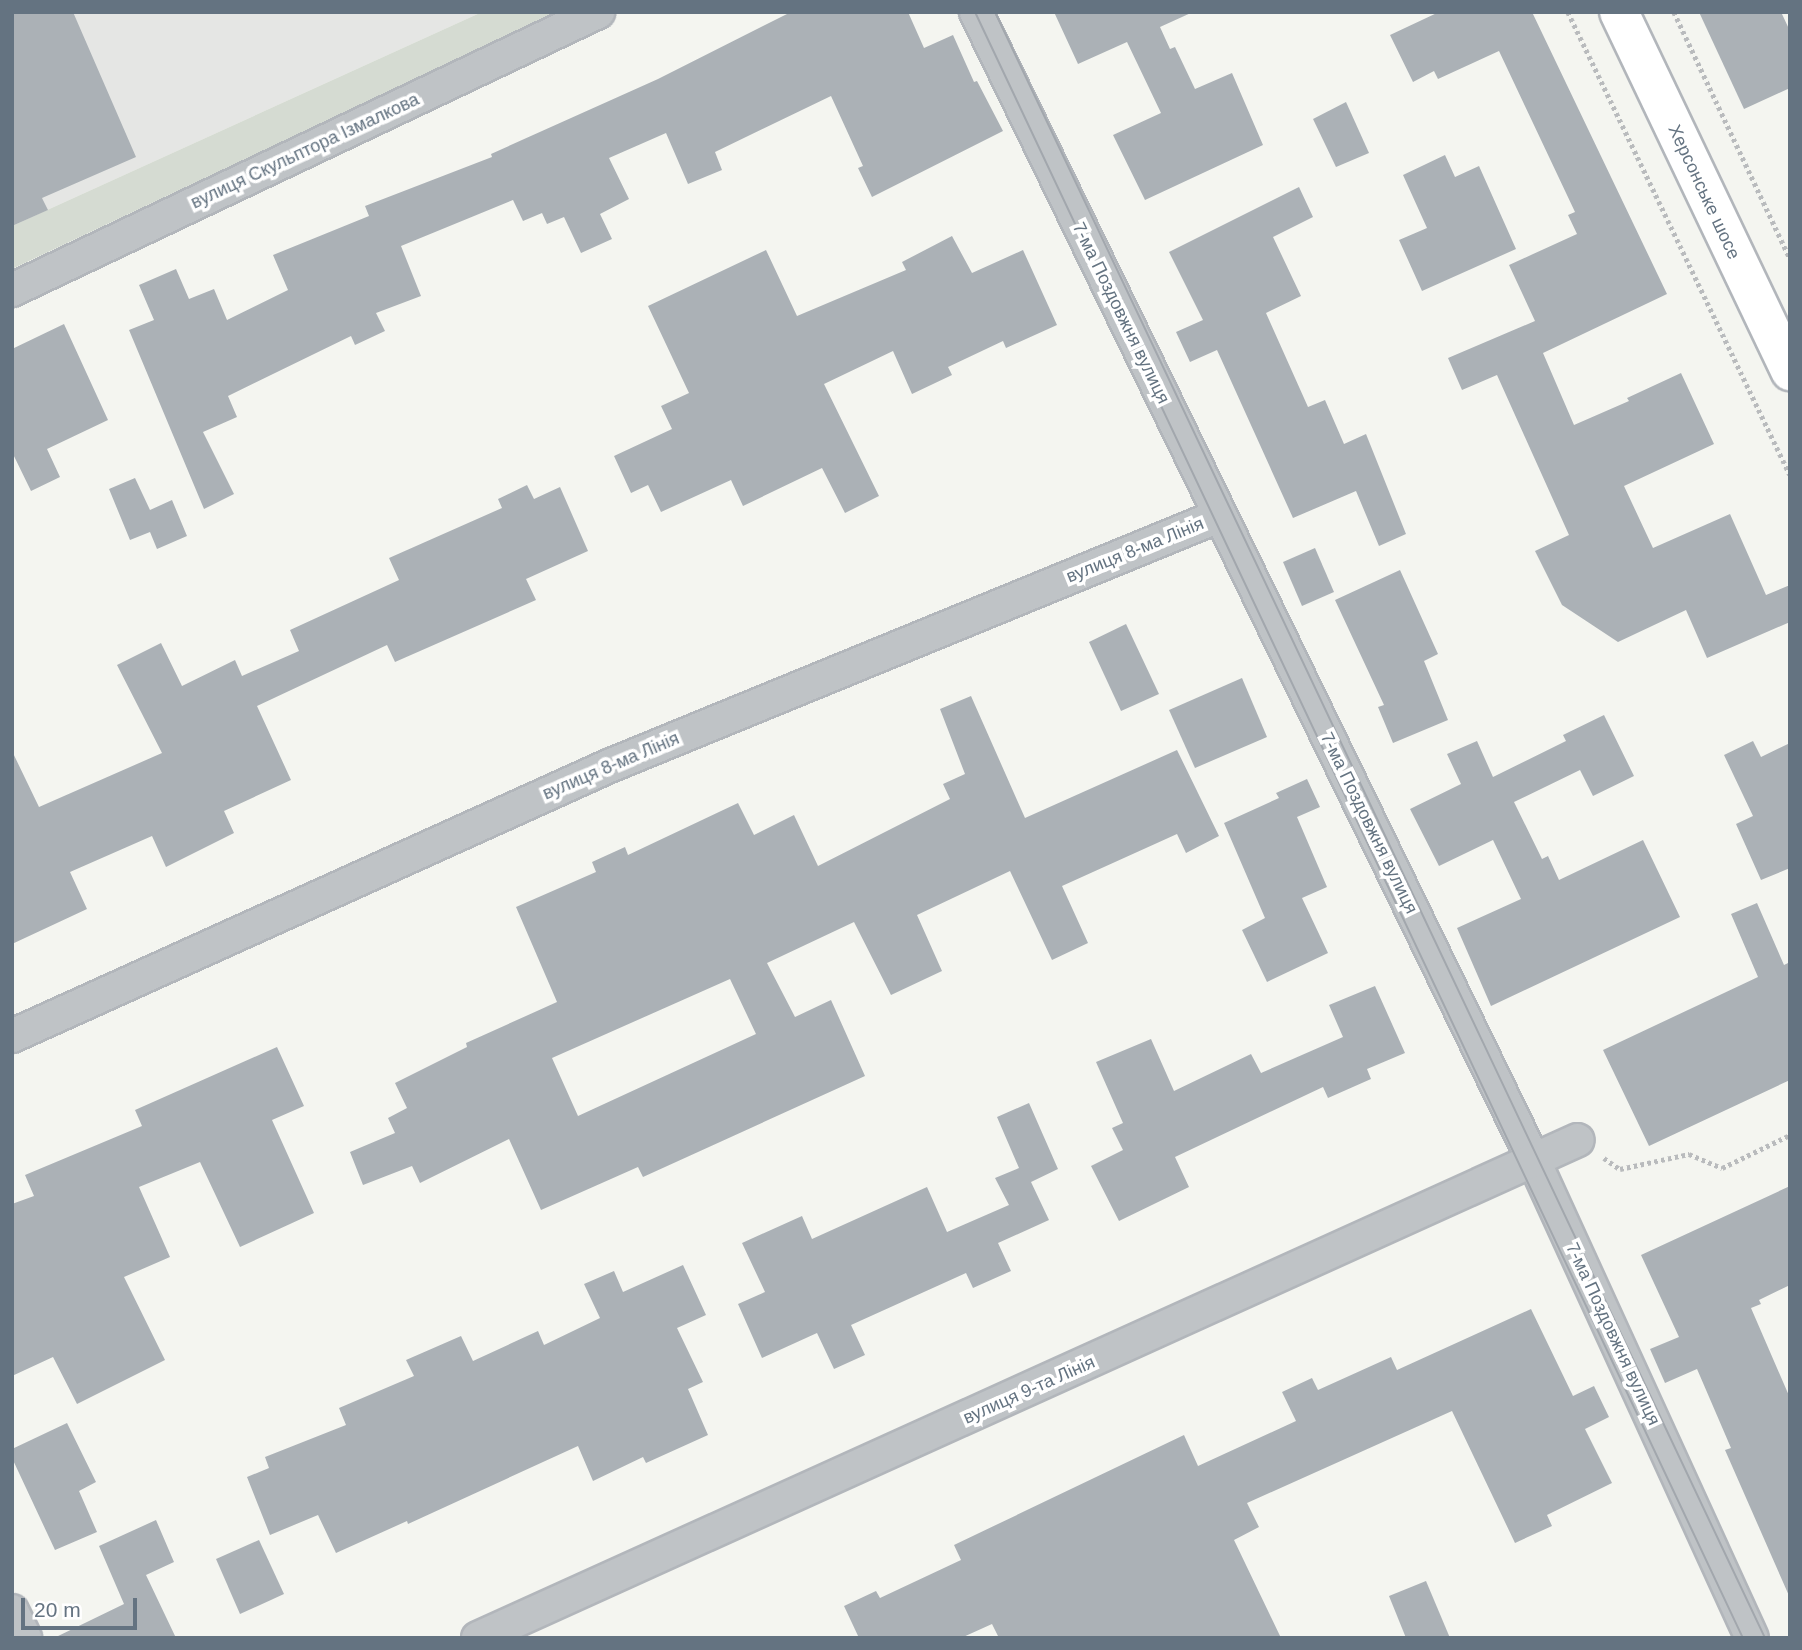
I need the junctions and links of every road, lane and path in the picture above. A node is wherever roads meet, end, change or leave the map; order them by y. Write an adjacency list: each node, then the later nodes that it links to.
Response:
1 (598, 12): 7 (street, вулиця Скульптора Ізмалкова)
2 (976, 12): 10 (street, 7-ма Поздовжня вулиця)
3 (1568, 12): 9 (path)
4 (1619, 12): 8 (main road, Херсонське шосе)
5 (1674, 12): 6 (path)
6 (1790, 258)
7 (12, 290)
8 (1790, 371)
9 (1790, 475)
10 (1219, 516): 11 (street, вулиця 8-ма Лінія); 14 (street, 7-ма Поздовжня вулиця)
11 (12, 1036)
12 (1790, 1135): 13 (path)
13 (1578, 1140): 14 (street, вулиця 9-та Лінія)
14 (1534, 1161): 17 (street, вулиця 9-та Лінія); 18 (street, 7-ма Поздовжня вулиця)
15 (12, 1611): 16 (street)
16 (25, 1638)
17 (478, 1638)
18 (1752, 1638)

